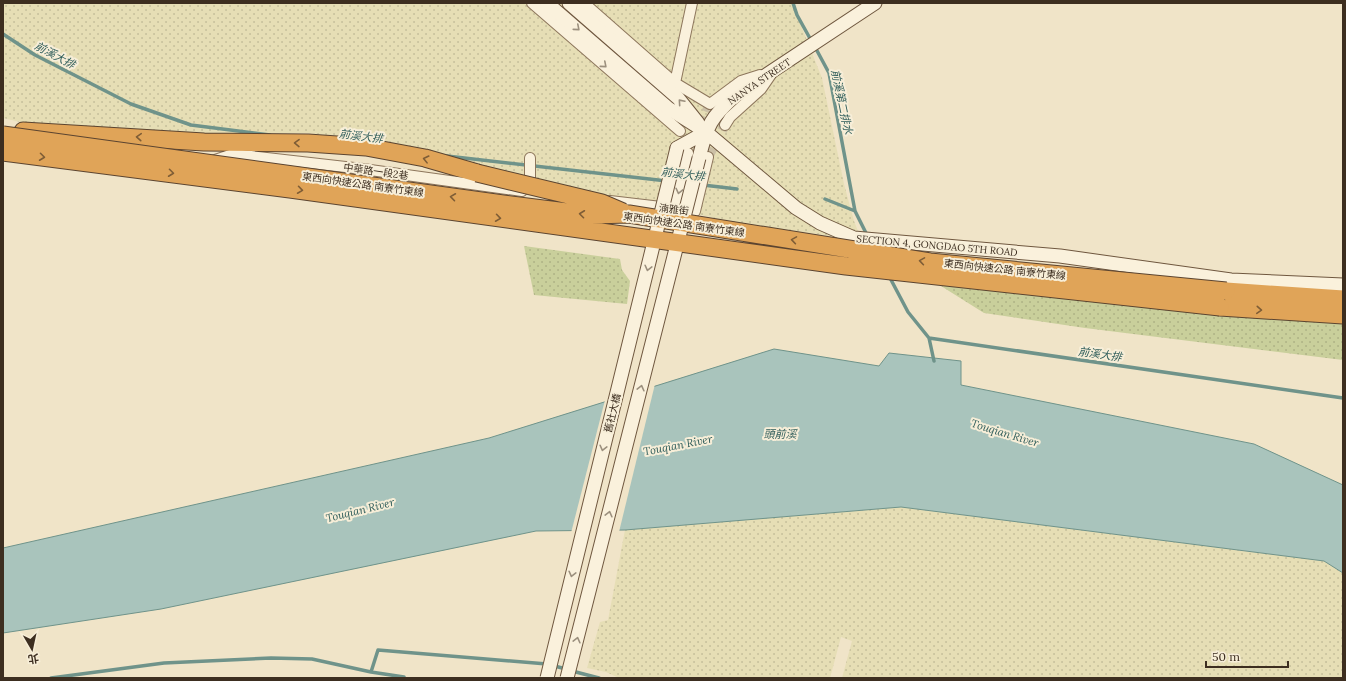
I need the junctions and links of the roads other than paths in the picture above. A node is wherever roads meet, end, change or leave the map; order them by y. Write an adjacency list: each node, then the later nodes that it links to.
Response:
1 (532, 3): 12 (street, one-way to 12)
2 (547, 3): 13 (street, one-way to 13)
3 (570, 3): 13 (street, one-way to 3)
4 (584, 3): 8 (street)
5 (692, 3): 8 (street)
6 (875, 3): 7 (street, NANYA STREET)
7 (773, 71): 8 (street); 9 (street); 13 (street, NANYA STREET)
8 (675, 83)
9 (725, 125)
10 (3, 128): 11 (street, 中華路一段2巷)
11 (23, 131): 16 (street, 中華路一段2巷); 25 (highway, one-way to 11, bridge)
12 (680, 131)
13 (706, 132): 18 (street, NANYA STREET); 18 (street); 26 (street, SECTION 4, GONGDAO 5TH ROAD)
14 (3, 135): 25 (highway, 東西向快速公路 南寮竹東線, one-way to 14, bridge)
15 (3, 139): 16 (street, 中華路一段2巷)
16 (40, 144): 21 (street, 中華路一段2巷)
17 (3, 152): 30 (highway, 東西向快速公路 南寮竹東線, one-way to 30, bridge)
18 (693, 154): 24 (street, one-way to 24); 24 (street, 湳雅街); 31 (street, 舊社大橋, one-way to 31, bridge); 32 (street, one-way to 18, bridge)
19 (530, 158): 20 (street)
20 (530, 181): 21 (street, 中華路一段2巷); 22 (street, 中華路一段2巷)
21 (495, 188): 22 (street, 中華路一段2巷)
22 (563, 196): 23 (street, 中華路一段2巷)
23 (653, 206): 24 (street, 湳雅街)
24 (674, 209)
25 (629, 214): 29 (highway, 東西向快速公路 南寮竹東線, one-way to 25, bridge)
26 (1060, 256): 27 (street, SECTION 4, GONGDAO 5TH ROAD); 28 (street, SECTION 4, GONGDAO 5TH ROAD)
27 (1343, 285)
28 (1343, 290)
29 (1343, 299)
30 (1343, 316)
31 (547, 678)
32 (567, 678)

